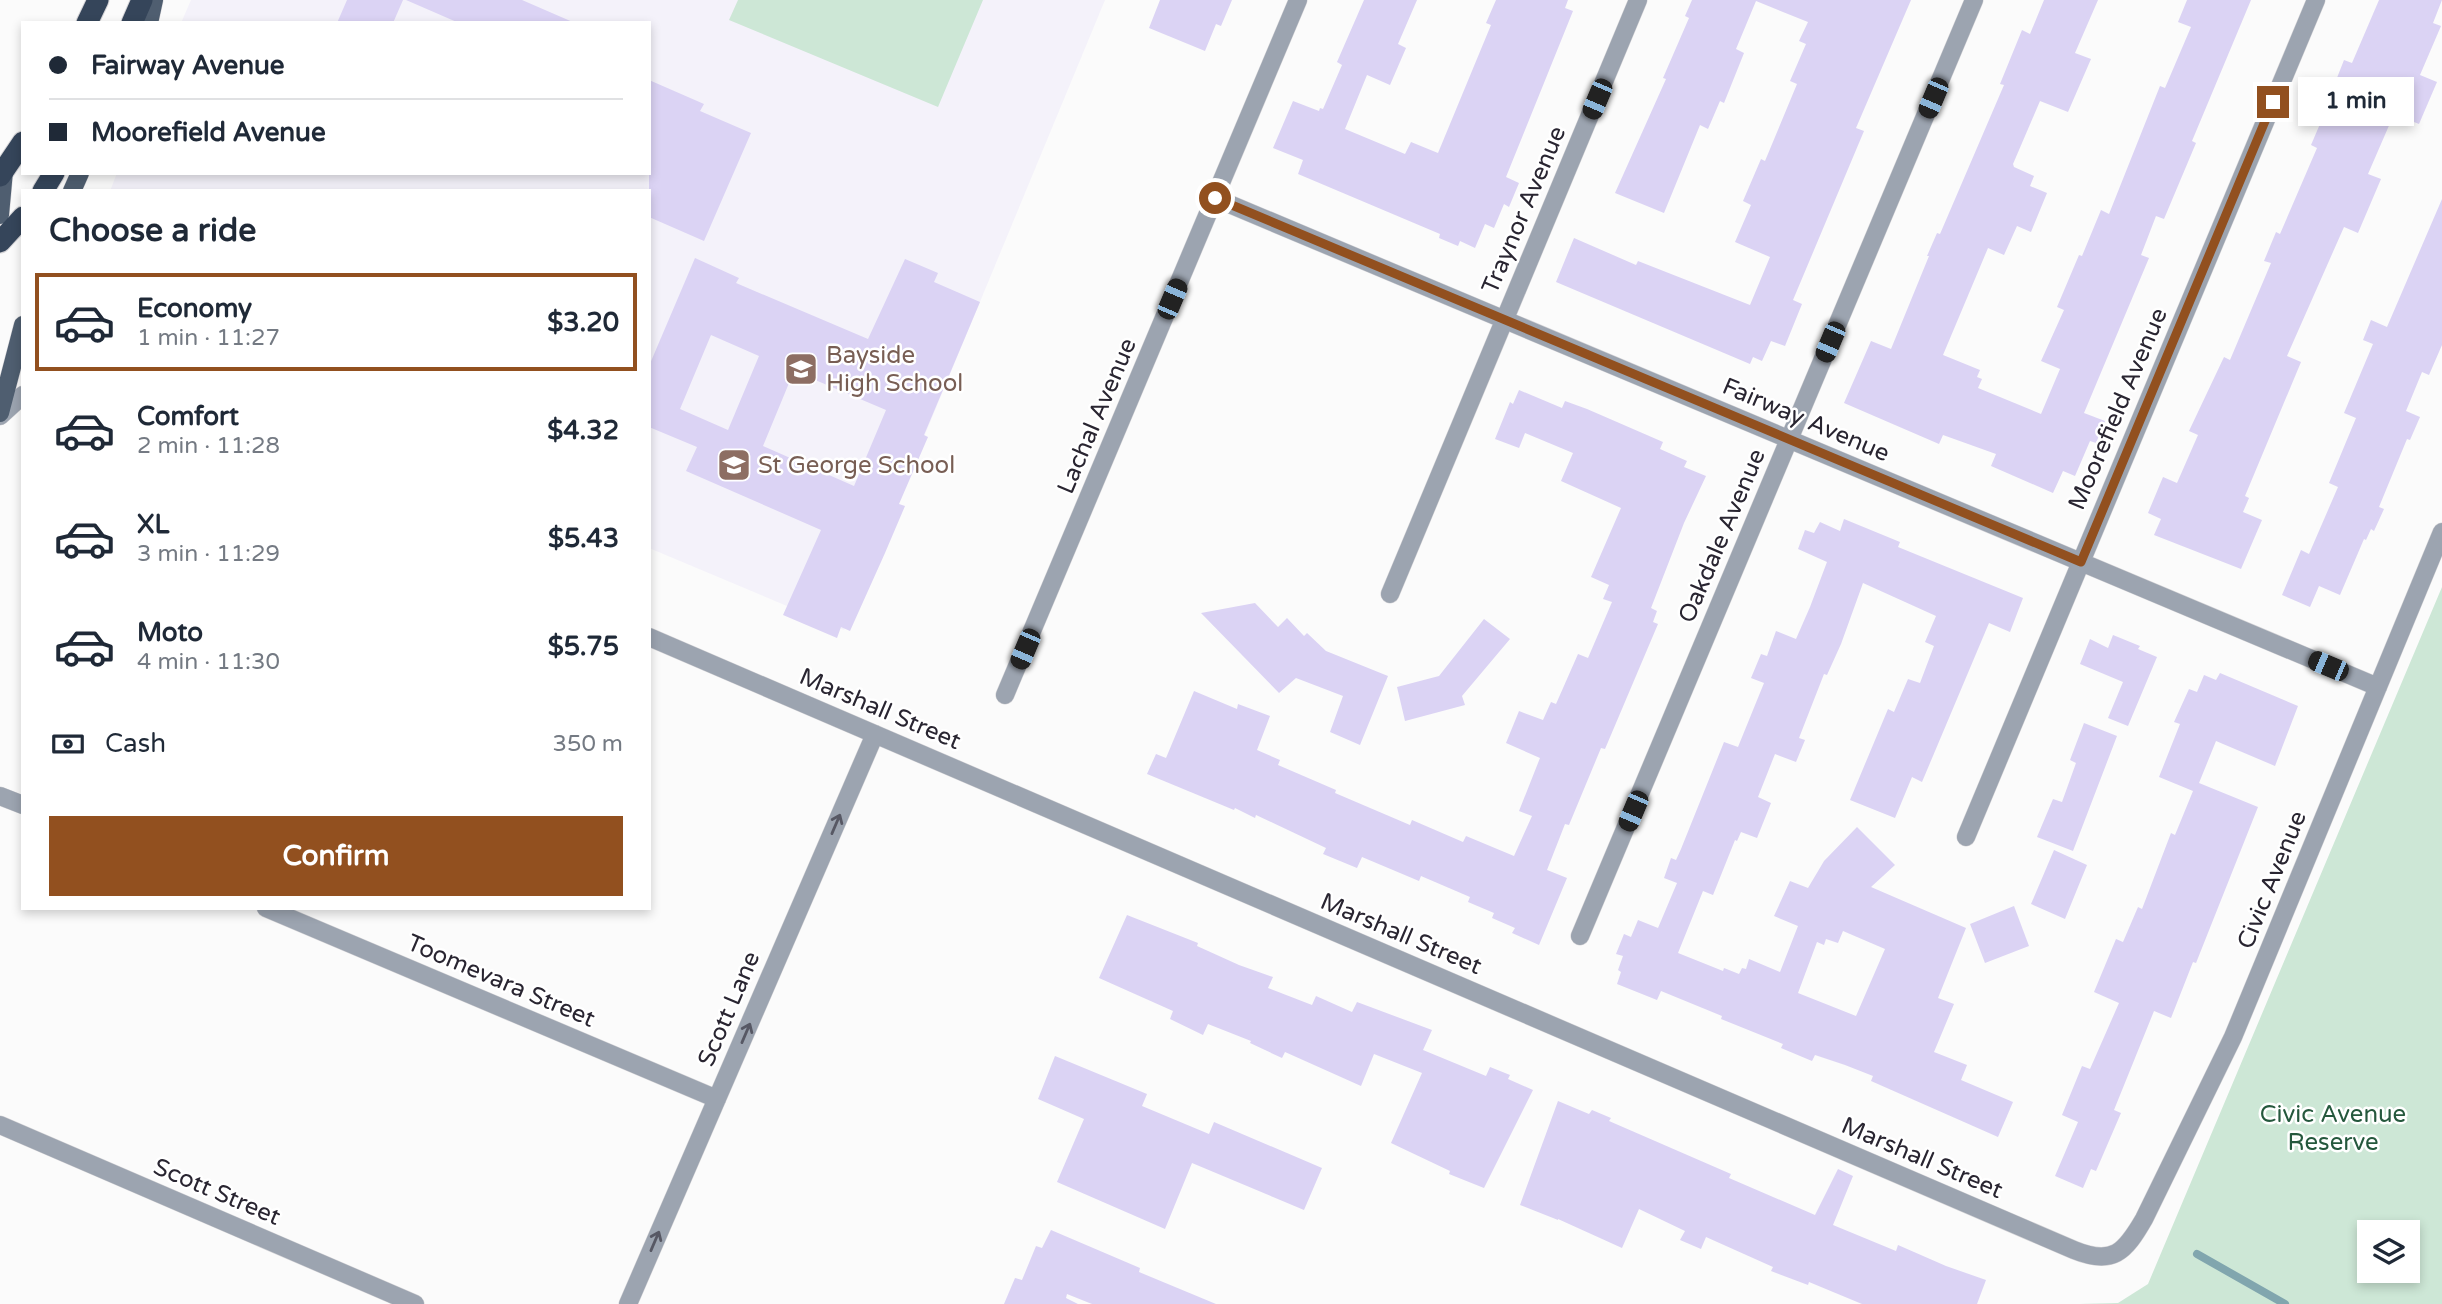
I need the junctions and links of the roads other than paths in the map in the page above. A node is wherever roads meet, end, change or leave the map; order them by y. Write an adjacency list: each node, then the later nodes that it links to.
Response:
1 (98, 0): 8 (highway)
2 (142, 0): 9 (highway)
3 (154, 0): 10 (main road)
4 (1298, 0): 13 (street, Lachal Avenue)
5 (1638, 0): 17 (street, Traynor Avenue)
6 (1974, 0): 21 (street, Oakdale Avenue)
7 (2316, 0): 23 (street, Moorefield Avenue)
8 (88, 21)
9 (133, 21)
10 (149, 21)
11 (21, 145): 12 (highway)
12 (2, 173): 14 (main road)
13 (1215, 198): 17 (street, Fairway Avenue); 27 (street, Lachal Avenue)
14 (0, 215)
15 (21, 219): 16 (highway)
16 (0, 242)
17 (1504, 320): 21 (street, Fairway Avenue); 24 (street, Traynor Avenue)
18 (21, 333): 20 (main road)
19 (21, 397): 20 (street)
20 (0, 414)
21 (1789, 440): 23 (street, Fairway Avenue); 33 (street, Oakdale Avenue)
22 (2442, 532): 26 (street, Civic Avenue)
23 (2081, 562): 26 (street, Fairway Avenue); 31 (street, Moorefield Avenue)
24 (1390, 594)
25 (651, 638): 28 (street, Marshall Street)
26 (2378, 687): 36 (street, Civic Avenue)
27 (1005, 695)
28 (875, 734): 34 (street, Scott Lane, one-way to 28); 36 (street, Marshall Street)
29 (0, 796): 30 (street)
30 (21, 804)
31 (1966, 837)
32 (271, 910): 34 (street, Toomevara Street)
33 (1580, 936)
34 (717, 1099): 38 (street, Scott Lane, one-way to 34)
35 (0, 1125): 37 (street, Scott Street)
36 (2132, 1240)
37 (415, 1304)
38 (628, 1304)

